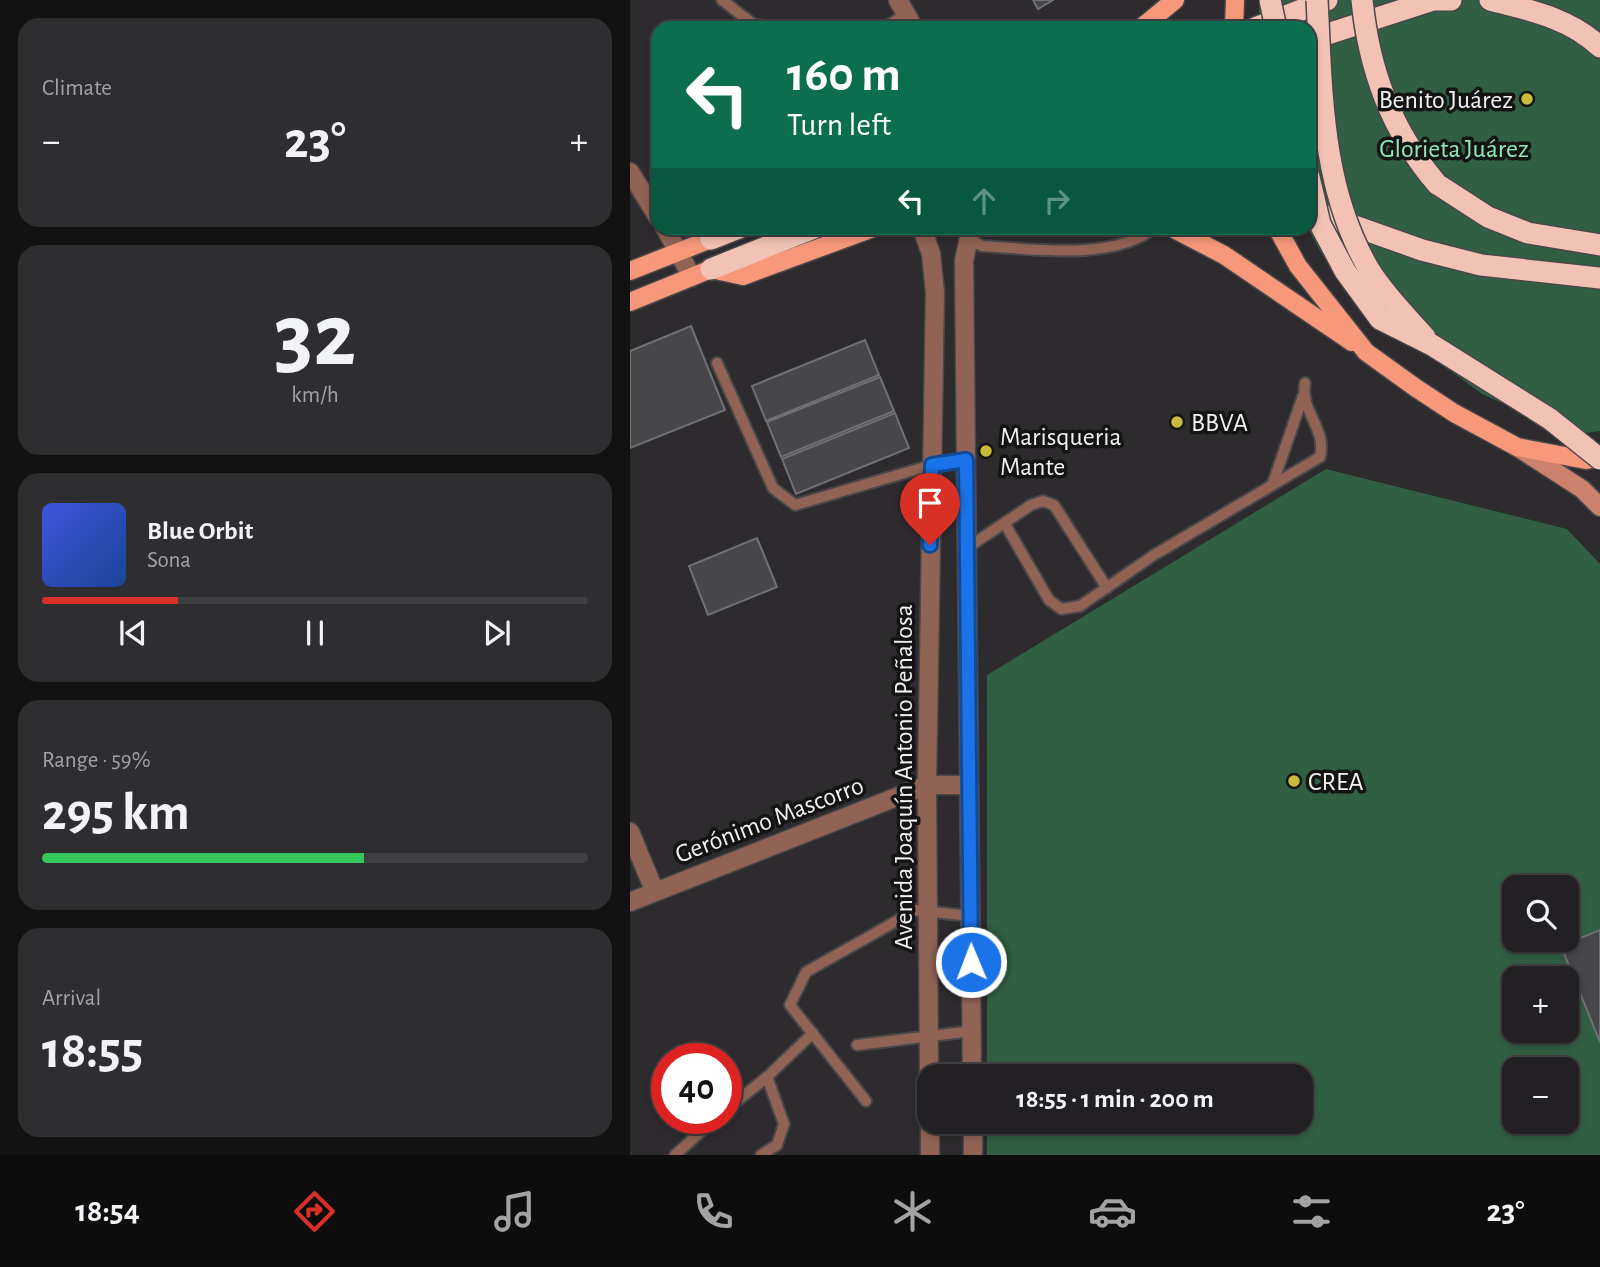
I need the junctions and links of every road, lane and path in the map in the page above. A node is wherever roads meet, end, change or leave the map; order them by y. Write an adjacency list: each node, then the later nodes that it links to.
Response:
1 (722, 0): 10 (lane)
2 (1175, 0): 11 (main road)
3 (1235, 0): 12 (main road)
4 (1270, 0): 14 (highway, bridge)
5 (1317, 0): 39 (highway, bridge)
6 (1327, 0): 13 (highway, bridge)
7 (1362, 0): 31 (highway, bridge)
8 (1451, 0): 15 (highway, bridge)
9 (1490, 0): 16 (highway)
10 (749, 21)
11 (1150, 21)
12 (1234, 21)
13 (1273, 21)
14 (1274, 21)
15 (1316, 38)
16 (1600, 47)
17 (630, 172): 18 (street)
18 (651, 206)
19 (1316, 207): 39 (highway, bridge)
20 (1316, 212): 35 (highway, bridge)
21 (670, 235): 32 (street)
22 (713, 235): 32 (main road)
23 (796, 235): 34 (highway)
24 (854, 235): 34 (main road)
25 (924, 235): 37 (street, Avenida Joaquín Antonio Peñalosa)
26 (969, 235): 36 (street)
27 (971, 235): 28 (lane)
28 (1144, 235)
29 (1185, 235): 40 (main road)
30 (1281, 235): 40 (main road)
31 (1600, 245)
32 (680, 251): 33 (main road); 34 (street)
33 (630, 271)
34 (701, 273): 38 (main road)
35 (1600, 278)
36 (965, 290): 37 (street); 46 (street)
37 (935, 292): 47 (street, Avenida Joaquín Antonio Peñalosa)
38 (630, 302)
39 (1432, 345): 45 (highway, bridge)
40 (1366, 352): 44 (main road)
41 (717, 363): 47 (lane)
42 (1305, 383): 43 (lane)
43 (1303, 396): 48 (lane); 48 (lane)
44 (1517, 447): 45 (main road); 49 (main road)
45 (1600, 458)
46 (966, 460): 47 (lane); 51 (street)
47 (932, 465): 53 (street, Avenida Joaquín Antonio Peñalosa)
48 (1273, 483): 52 (lane)
49 (1600, 507)
50 (1005, 524): 51 (lane); 52 (lane); 52 (lane)
51 (967, 548): 54 (street)
52 (1107, 588)
53 (927, 785): 54 (street, Gerónimo Mascorro); 56 (street, Gerónimo Mascorro); 58 (street, Avenida Joaquín Antonio Peñalosa)
54 (970, 785): 59 (street)
55 (630, 832): 56 (street)
56 (655, 892): 57 (street, Gerónimo Mascorro)
57 (630, 902)
58 (928, 912): 59 (lane); 61 (lane); 62 (street, Avenida Joaquín Antonio Peñalosa)
59 (970, 916): 60 (street)
60 (972, 1031): 62 (lane); 65 (street)
61 (813, 1033): 66 (lane); 68 (lane)
62 (929, 1035): 63 (lane); 64 (street, Avenida Joaquín Antonio Peñalosa)
63 (857, 1045)
64 (929, 1064)
65 (972, 1064)
66 (767, 1077): 67 (lane); 73 (lane)
67 (742, 1097)
68 (866, 1101)
69 (696, 1134): 72 (lane)
70 (930, 1134): 74 (street)
71 (973, 1134): 75 (street)
72 (675, 1155)
73 (761, 1155)
74 (930, 1155)
75 (973, 1155)

